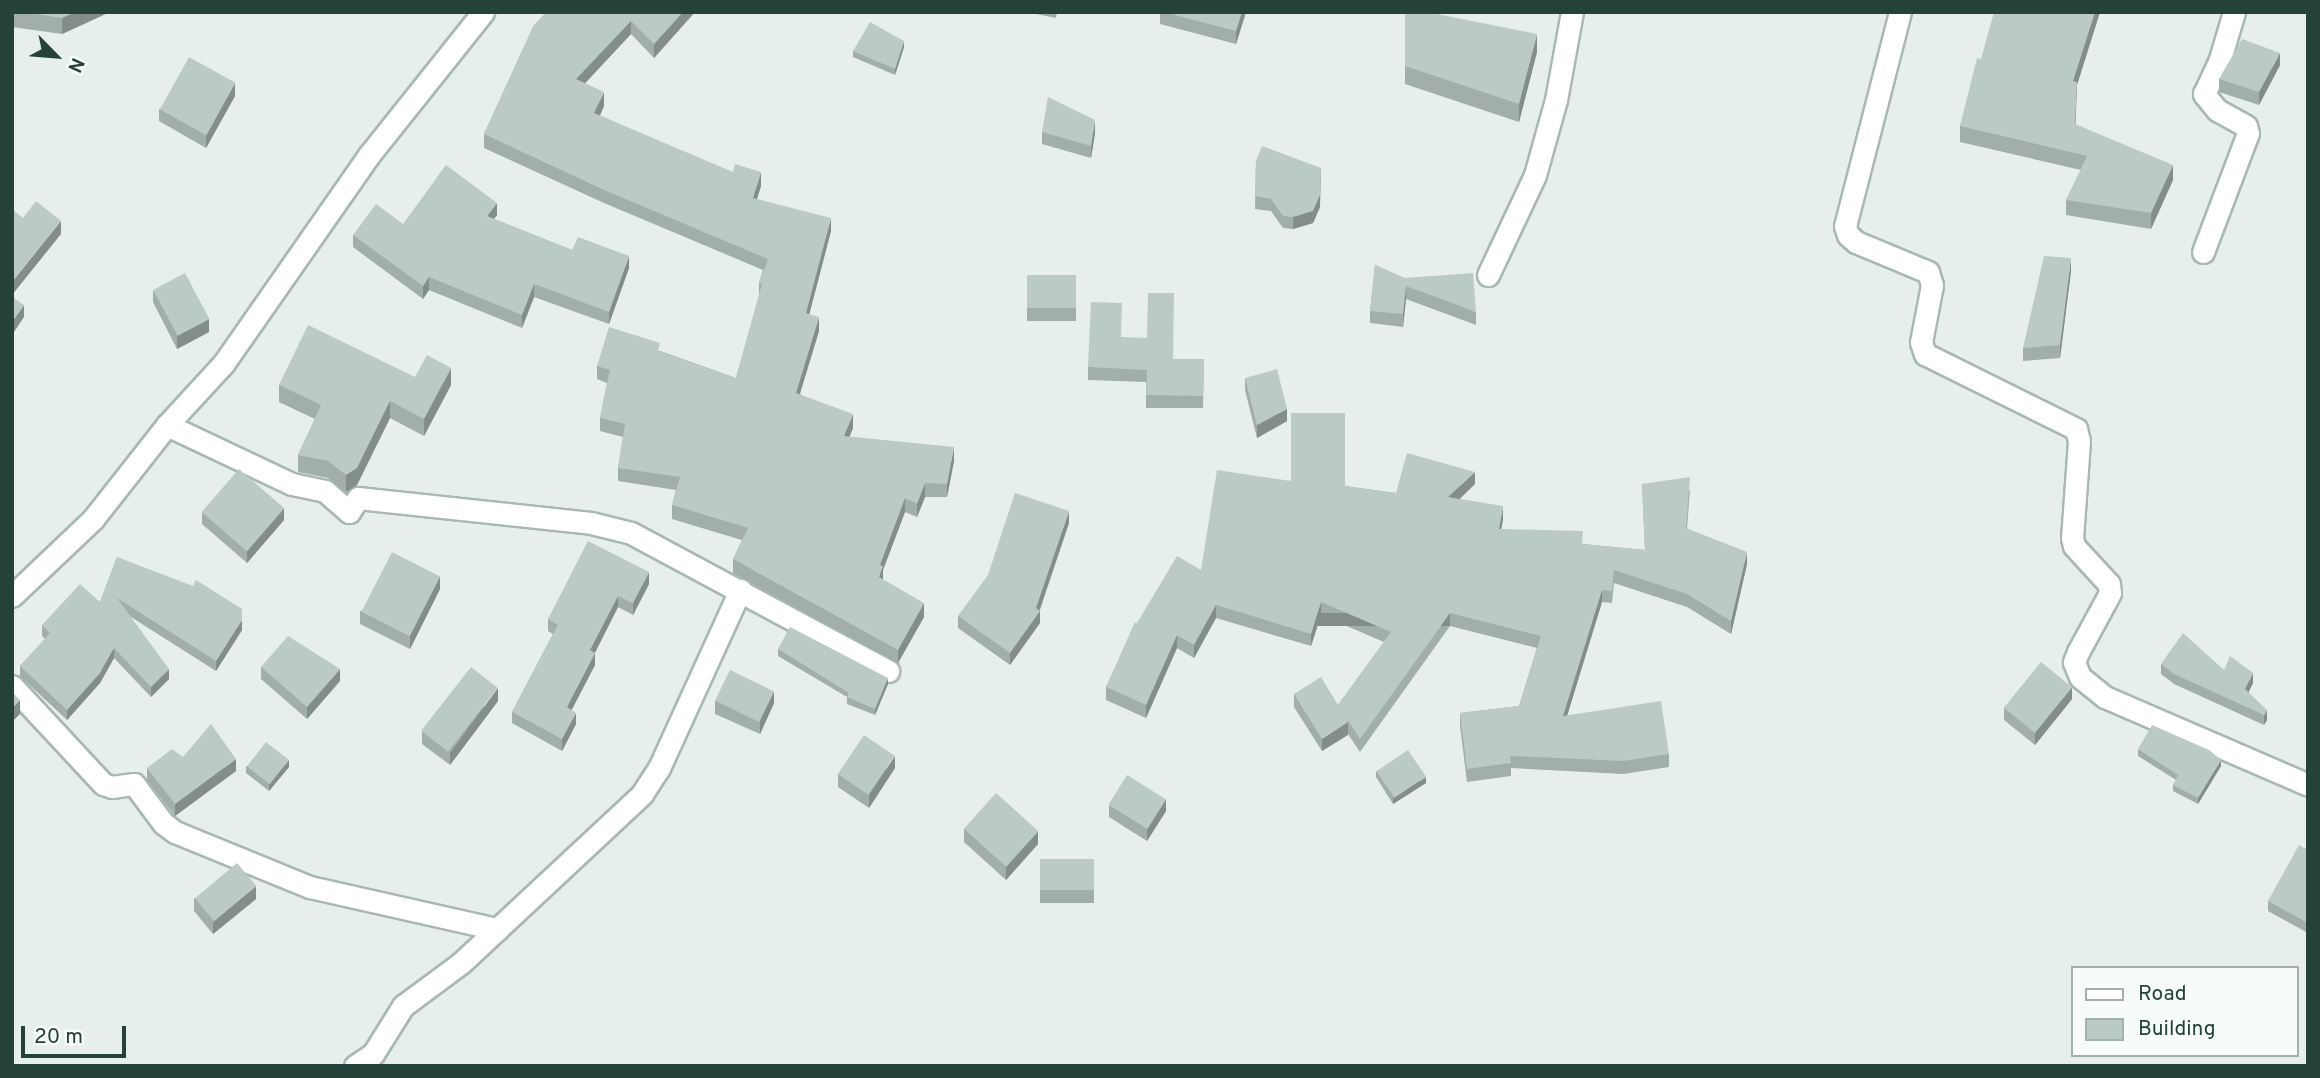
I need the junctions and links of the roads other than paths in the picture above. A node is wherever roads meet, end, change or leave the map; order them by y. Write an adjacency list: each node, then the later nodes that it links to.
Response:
1 (483, 12): 7 (street)
2 (1572, 12): 6 (street)
3 (1900, 12): 12 (street)
4 (2234, 12): 5 (street)
5 (2203, 252)
6 (1488, 275)
7 (167, 425): 8 (street); 9 (street)
8 (740, 590): 10 (street); 13 (street)
9 (12, 596)
10 (888, 670)
11 (12, 686): 13 (street)
12 (2308, 785)
13 (497, 929): 14 (street)
14 (355, 1066)

